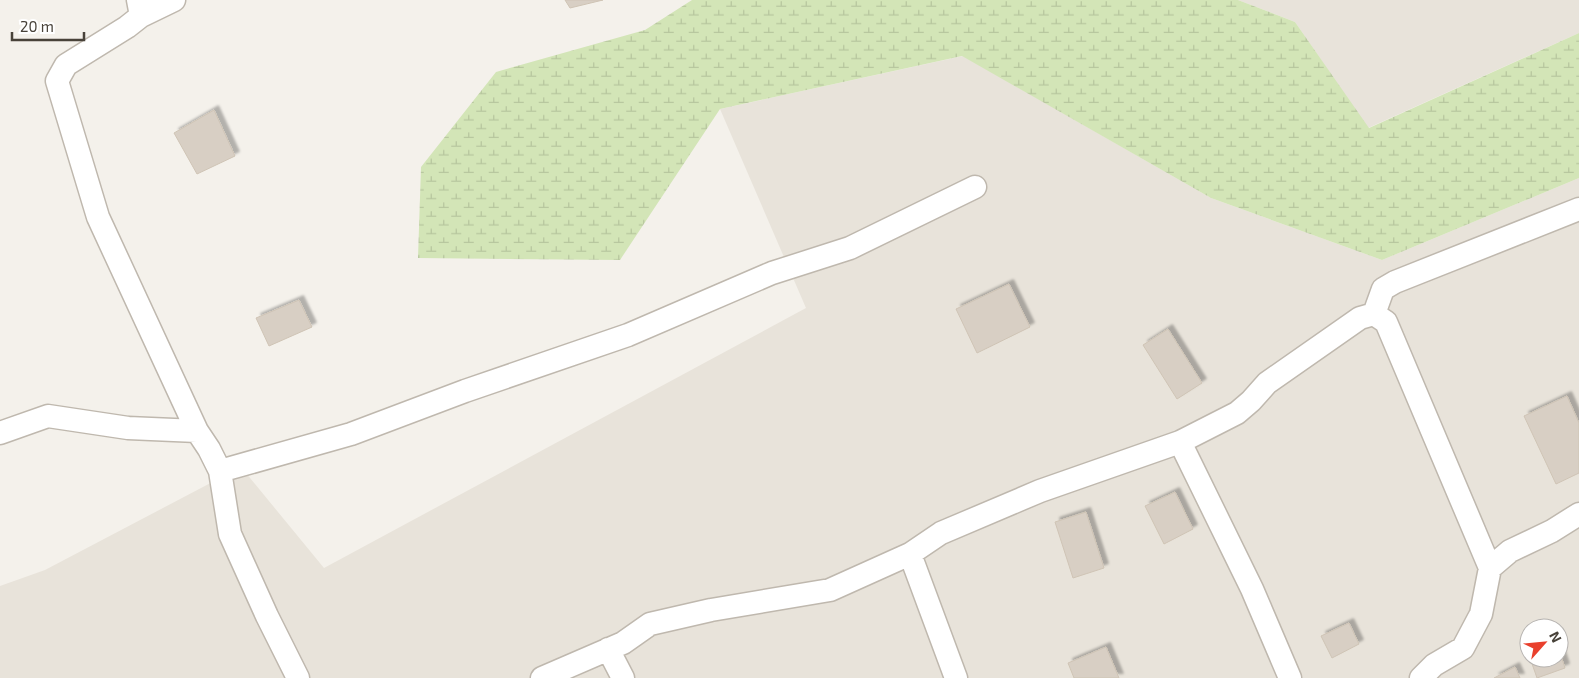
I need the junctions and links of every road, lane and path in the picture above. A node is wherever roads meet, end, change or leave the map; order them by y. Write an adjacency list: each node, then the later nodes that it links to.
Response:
1 (174, 0): 2 (street)
2 (139, 8): 6 (street)
3 (975, 187): 9 (street)
4 (1579, 209): 5 (street)
5 (1374, 314): 8 (street); 12 (street)
6 (197, 431): 7 (street); 9 (street)
7 (1, 438)
8 (1180, 442): 11 (street); 18 (street)
9 (220, 471): 14 (street)
10 (1579, 514): 12 (street)
11 (910, 554): 13 (street); 17 (street)
12 (1490, 568): 19 (street)
13 (608, 649): 15 (street); 16 (street)
14 (298, 678)
15 (542, 678)
16 (623, 678)
17 (956, 678)
18 (1290, 678)
19 (1421, 678)

